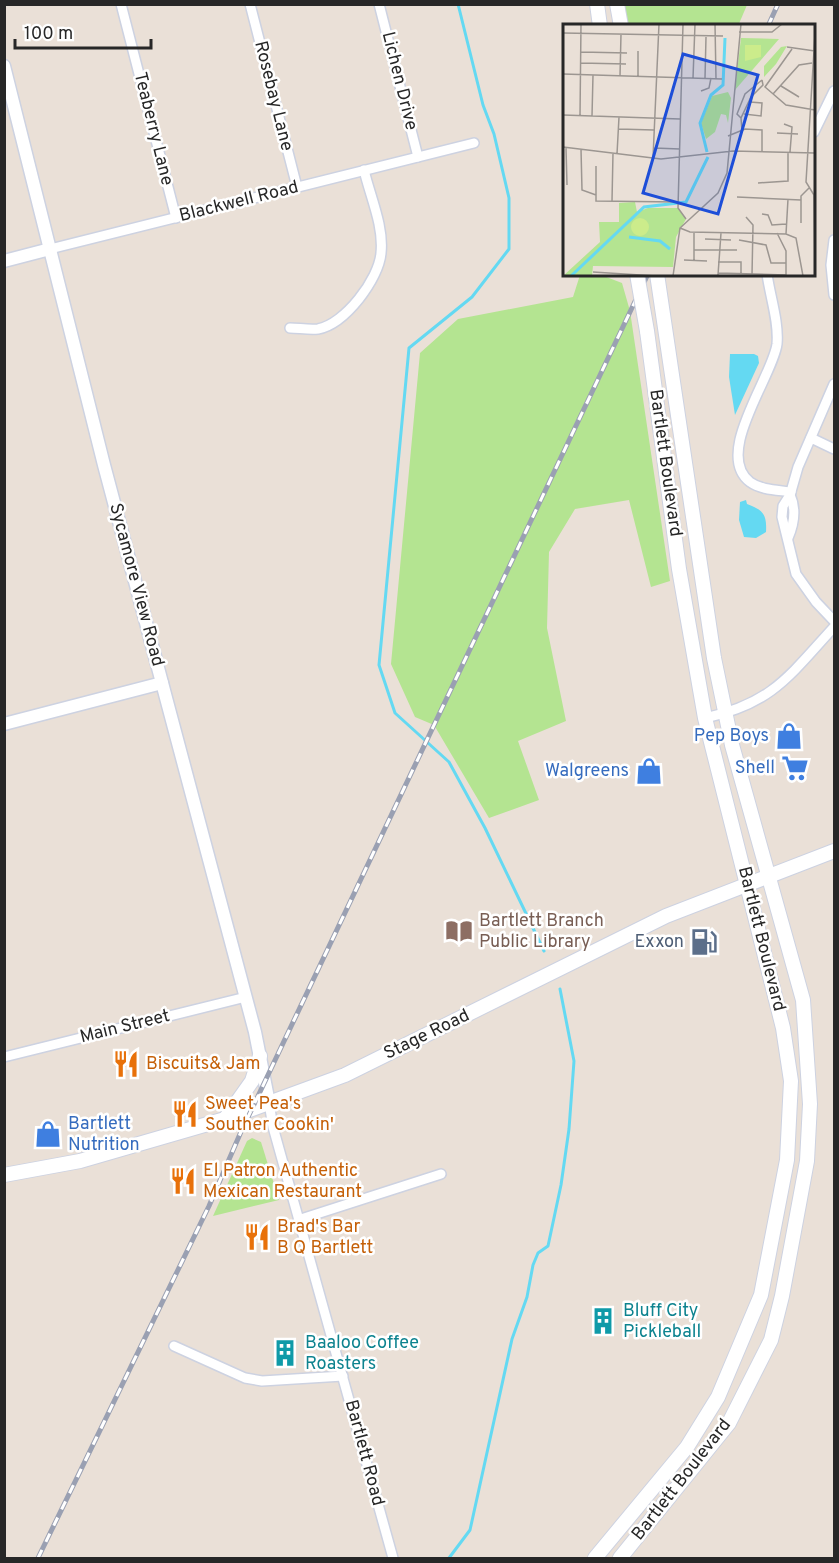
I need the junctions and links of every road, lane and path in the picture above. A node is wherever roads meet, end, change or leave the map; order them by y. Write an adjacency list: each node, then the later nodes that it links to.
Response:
1 (121, 4): 15 (street, Teaberry Lane)
2 (250, 4): 14 (street, Rosebay Lane)
3 (379, 4): 12 (street, Lichen Drive)
4 (597, 4): 6 (main road)
5 (617, 4): 7 (main road)
6 (600, 24)
7 (621, 24)
8 (4, 66): 17 (street, Sycamore View Road)
9 (834, 91): 10 (street)
10 (815, 128)
11 (474, 143): 12 (street, Blackwell Road)
12 (418, 157): 13 (street, Blackwell Road)
13 (364, 170): 14 (street, Blackwell Road); 23 (street)
14 (297, 187): 15 (street, Blackwell Road)
15 (176, 218): 17 (street, Blackwell Road)
16 (834, 240): 22 (street)
17 (50, 249): 18 (street, Blackwell Road); 30 (street, Sycamore View Road)
18 (4, 261)
19 (637, 276): 32 (main road, Bartlett Boulevard, bridge)
20 (657, 276): 31 (main road, Bartlett Boulevard)
21 (767, 276): 27 (street)
22 (834, 295)
23 (290, 328)
24 (834, 384): 25 (street)
25 (811, 438): 26 (street); 27 (street)
26 (834, 449)
27 (790, 494): 28 (street)
28 (834, 621)
29 (834, 627): 31 (street)
30 (162, 683): 33 (street); 37 (street, Sycamore View Road)
31 (726, 713): 32 (street); 35 (main road, Bartlett Boulevard)
32 (705, 718): 36 (main road, Bartlett Boulevard)
33 (4, 724)
34 (834, 851): 35 (main road, Stage Road)
35 (767, 875): 36 (main road, Stage Road); 48 (main road, Bartlett Boulevard)
36 (746, 884): 40 (main road, Stage Road); 47 (main road, Bartlett Boulevard)
37 (246, 997): 38 (street, Sycamore View Road); 39 (street, Main Street)
38 (260, 1056): 40 (street, Sycamore View Road); 41 (main road)
39 (4, 1057)
40 (269, 1103): 41 (main road, Stage Road); 44 (street, Bartlett Road)
41 (225, 1119): 43 (main road, Stage Road)
42 (441, 1174): 44 (street)
43 (4, 1175)
44 (300, 1219): 46 (street, Bartlett Road)
45 (174, 1346): 46 (street)
46 (343, 1376): 49 (street, Bartlett Road)
47 (662, 1479): 48 (main road); 50 (main road, Bartlett Boulevard)
48 (678, 1490): 51 (main road, Bartlett Boulevard)
49 (390, 1558)
50 (595, 1558)
51 (621, 1558)

